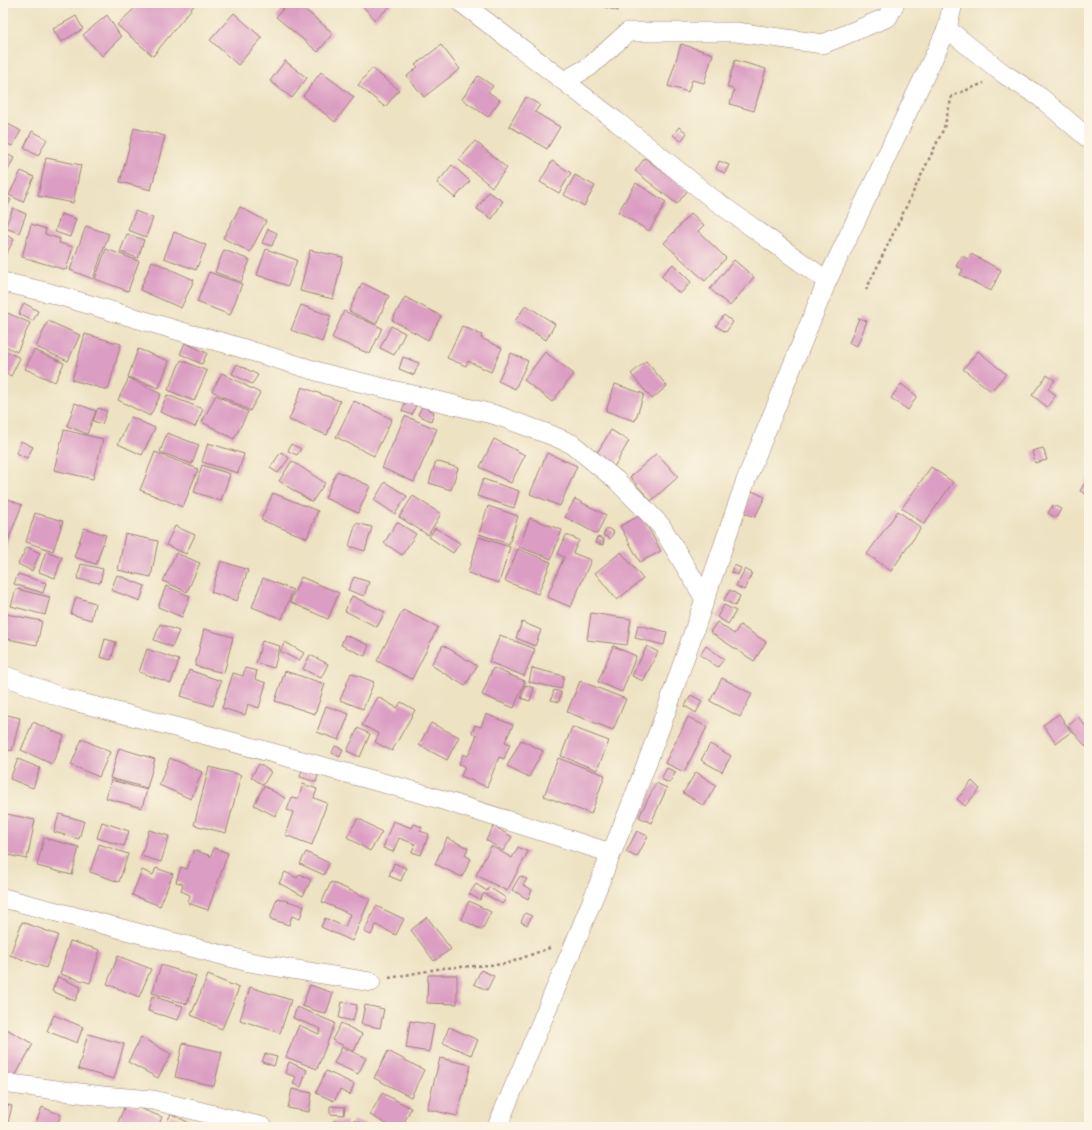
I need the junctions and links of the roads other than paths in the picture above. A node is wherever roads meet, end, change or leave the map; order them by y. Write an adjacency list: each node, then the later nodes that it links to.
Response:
1 (462, 3): 5 (street)
2 (895, 3): 5 (street)
3 (953, 3): 4 (street)
4 (947, 29): 6 (street); 7 (street)
5 (564, 81): 7 (street)
6 (1089, 139)
7 (826, 281): 9 (street)
8 (3, 282): 9 (street)
9 (705, 599): 11 (street)
10 (3, 675): 11 (street)
11 (611, 852): 16 (street)
12 (3, 898): 13 (street)
13 (371, 982)
14 (3, 1083): 15 (street)
15 (263, 1127)
16 (497, 1127)

